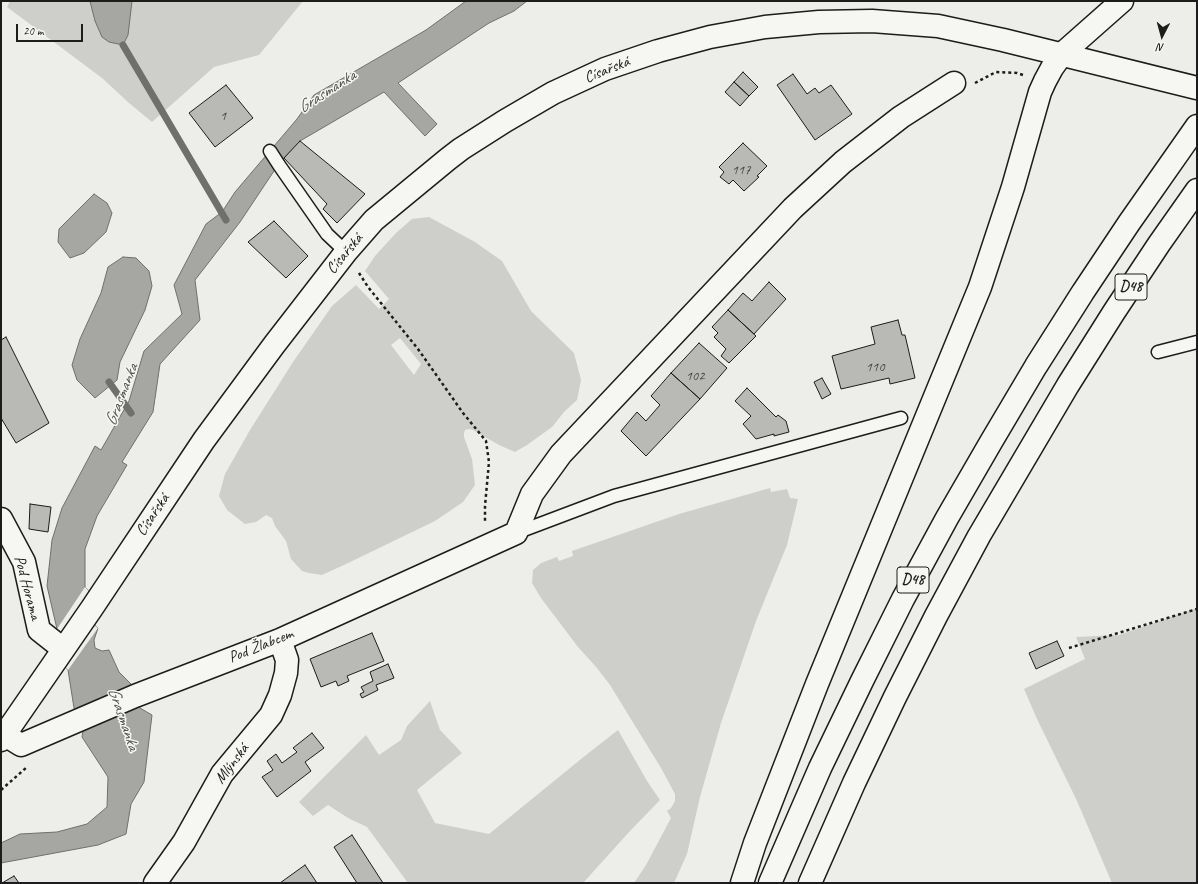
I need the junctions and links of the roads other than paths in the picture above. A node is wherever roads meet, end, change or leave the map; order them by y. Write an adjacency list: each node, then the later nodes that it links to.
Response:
1 (1122, 1): 2 (main road)
2 (1062, 54): 4 (main road, Císařská); 8 (main road, Císařská); 18 (main road)
3 (954, 83): 13 (main road)
4 (1197, 88)
5 (1197, 126): 19 (main road, D48)
6 (270, 151): 8 (lane)
7 (1197, 190): 20 (main road, D48)
8 (346, 252): 15 (main road, Císařská)
9 (1197, 342): 10 (lane)
10 (1158, 352)
11 (901, 418): 13 (lane)
12 (1, 519): 15 (main road, Pod Horama)
13 (516, 533): 14 (main road, Pod Žlabcem)
14 (280, 640): 16 (main road, Pod Žlabcem); 17 (main road, Mlýnská)
15 (63, 649): 16 (main road, Císařská)
16 (3, 737)
17 (155, 883)
18 (742, 883)
19 (770, 883)
20 (810, 883)

